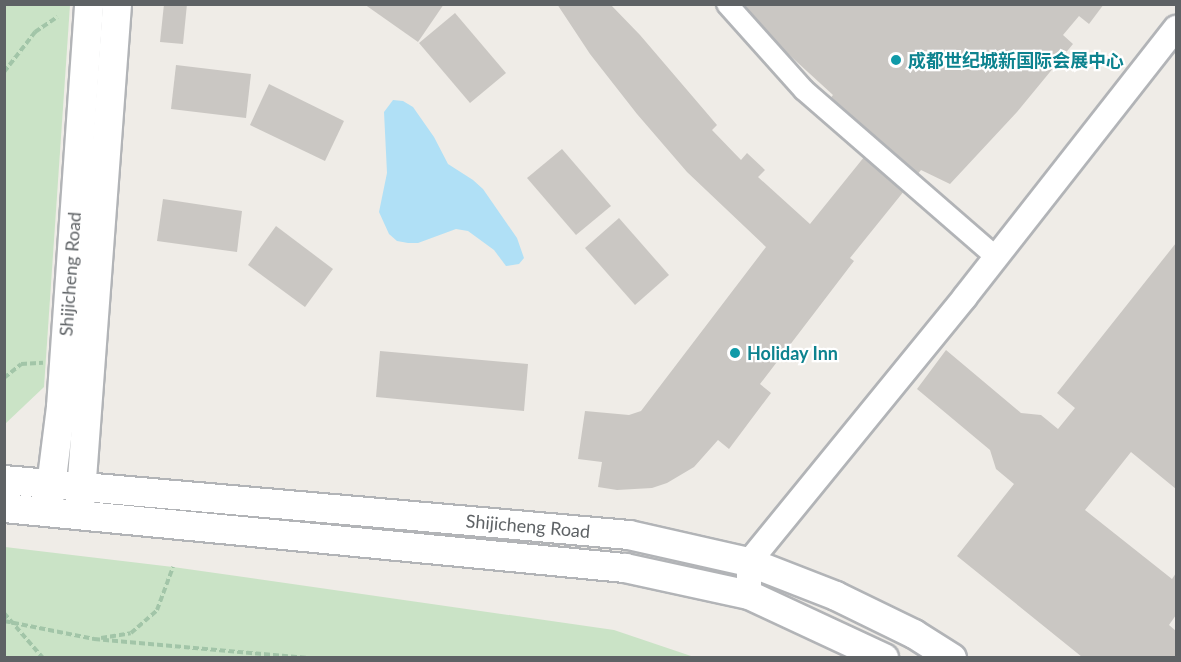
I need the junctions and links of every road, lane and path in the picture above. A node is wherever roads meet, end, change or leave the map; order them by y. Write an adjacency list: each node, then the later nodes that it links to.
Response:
1 (89, 4): 11 (main road, Shijicheng Road)
2 (117, 4): 12 (main road, Shijicheng Road)
3 (727, 4): 7 (street)
4 (57, 16): 6 (path)
5 (1176, 28): 7 (street)
6 (4, 72)
7 (996, 257): 14 (street)
8 (45, 363): 9 (path)
9 (4, 378)
10 (4, 480): 11 (main road)
11 (49, 498): 12 (main road); 13 (main road)
12 (80, 501): 14 (main road, Shijicheng Road); 16 (main road, Shijicheng Road)
13 (4, 508)
14 (749, 562): 16 (street); 24 (main road, Shijicheng Road)
15 (173, 567): 20 (path)
16 (748, 595): 23 (main road, Shijicheng Road)
17 (4, 613): 19 (path)
18 (4, 621): 19 (path)
19 (15, 625): 20 (path); 21 (path)
20 (94, 639): 22 (path)
21 (43, 657)
22 (308, 657)
23 (885, 657)
24 (952, 657)

